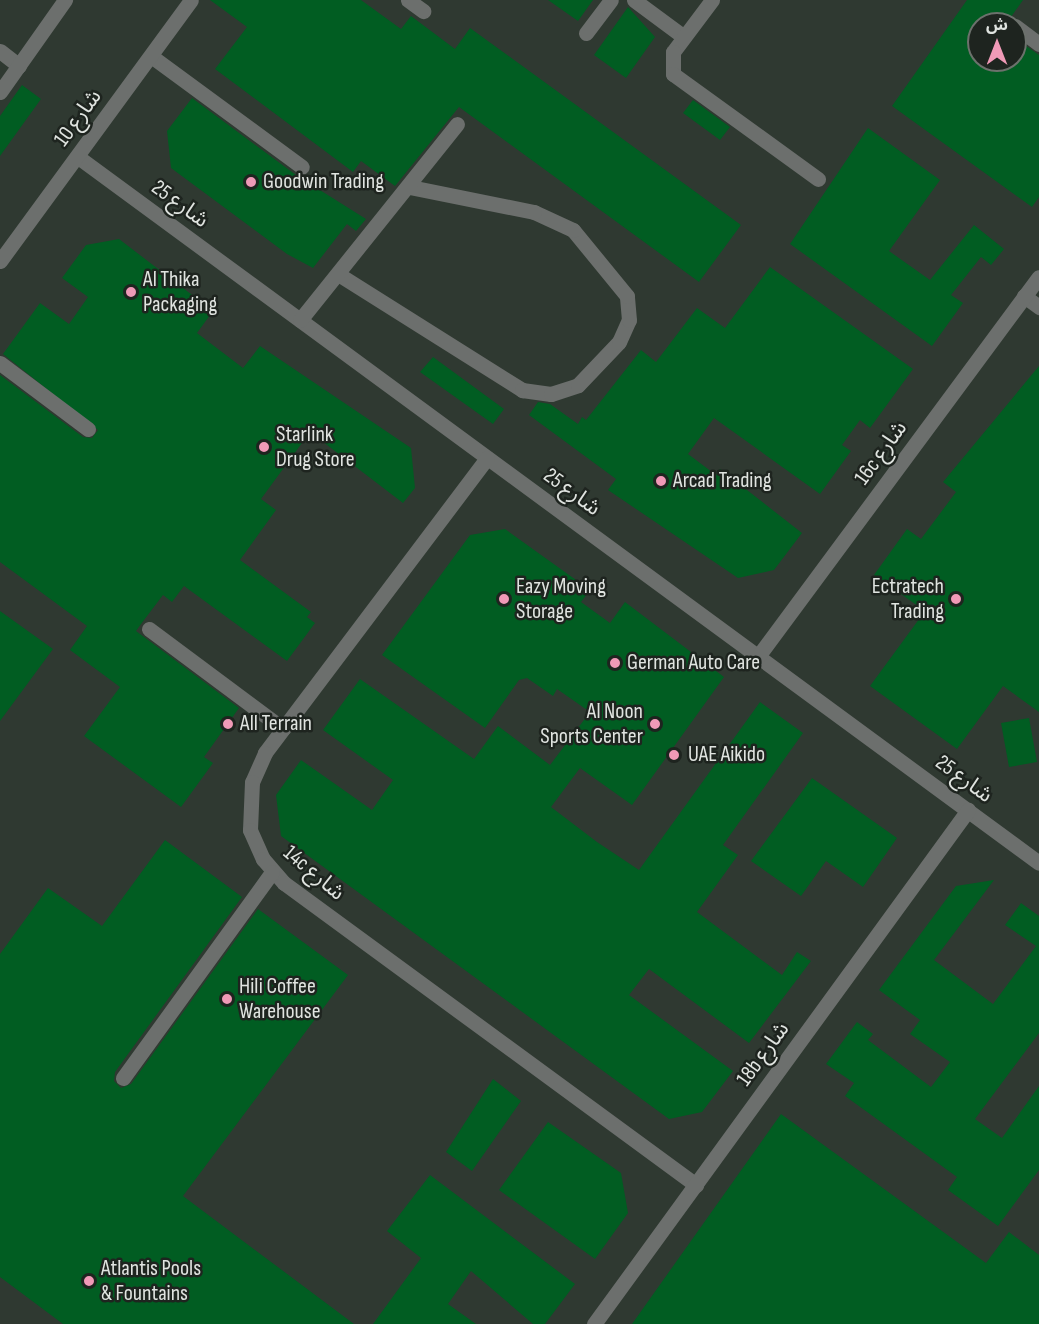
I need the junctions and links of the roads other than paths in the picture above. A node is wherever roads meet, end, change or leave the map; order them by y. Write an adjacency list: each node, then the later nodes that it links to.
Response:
1 (66, 0): 12 (street)
2 (191, 0): 11 (street, شارع 10)
3 (408, 0): 7 (street)
4 (611, 0): 8 (street)
5 (634, 0): 9 (street)
6 (712, 0): 9 (street)
7 (423, 11)
8 (586, 33)
9 (684, 38): 17 (street)
10 (0, 51): 12 (street)
11 (151, 56): 15 (street, شارع 10); 16 (street)
12 (19, 66): 13 (street)
13 (0, 92)
14 (457, 124): 18 (street)
15 (78, 157): 19 (street, شارع 10); 24 (street, شارع 25)
16 (302, 167)
17 (818, 179)
18 (410, 187): 20 (street); 20 (street)
19 (0, 261)
20 (338, 274): 24 (street)
21 (1039, 277): 22 (street, 16c شارع)
22 (1024, 296): 23 (street); 29 (street, 16c شارع)
23 (1039, 307)
24 (300, 320): 27 (street, شارع 25)
25 (0, 363): 26 (street)
26 (88, 429)
27 (487, 458): 29 (street, شارع 25); 30 (street, 14c شارع)
28 (149, 629): 30 (street)
29 (759, 656): 31 (street, شارع 25)
30 (283, 729): 33 (street, 14c شارع)
31 (968, 810): 32 (street, شارع 25); 35 (street, 18b شارع)
32 (1039, 862)
33 (272, 872): 34 (street); 35 (street, 14c شارع)
34 (123, 1078)
35 (696, 1185): 36 (street, 18b شارع)
36 (594, 1324)

